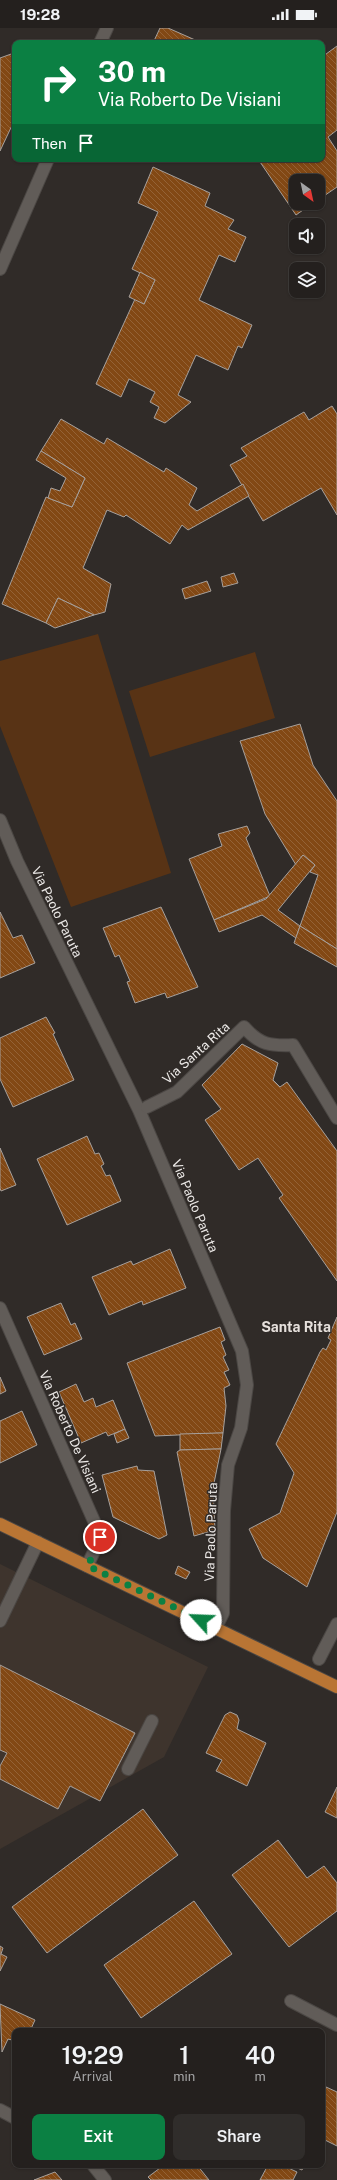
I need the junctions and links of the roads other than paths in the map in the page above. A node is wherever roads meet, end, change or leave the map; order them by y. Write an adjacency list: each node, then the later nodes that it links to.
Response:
1 (107, 28): 2 (street)
2 (101, 40)
3 (47, 162): 4 (street)
4 (0, 269)
5 (0, 820): 14 (street, Via Paolo Paruta)
6 (147, 1107): 7 (street, Via Santa Rita)
7 (337, 1118)
8 (0, 1308): 11 (street, Via Roberto De Visiani)
9 (0, 1524): 10 (main road)
10 (38, 1542): 11 (main road); 12 (street)
11 (88, 1566): 14 (main road)
12 (0, 1621)
13 (337, 1624): 15 (street)
14 (216, 1627): 16 (main road)
15 (319, 1659)
16 (337, 1687)
17 (152, 1721): 18 (street)
18 (128, 1769)
19 (291, 2001): 20 (street)
20 (337, 2025)
21 (0, 2110): 22 (street)
22 (12, 2116)
23 (95, 2168): 24 (street)
24 (105, 2180)

